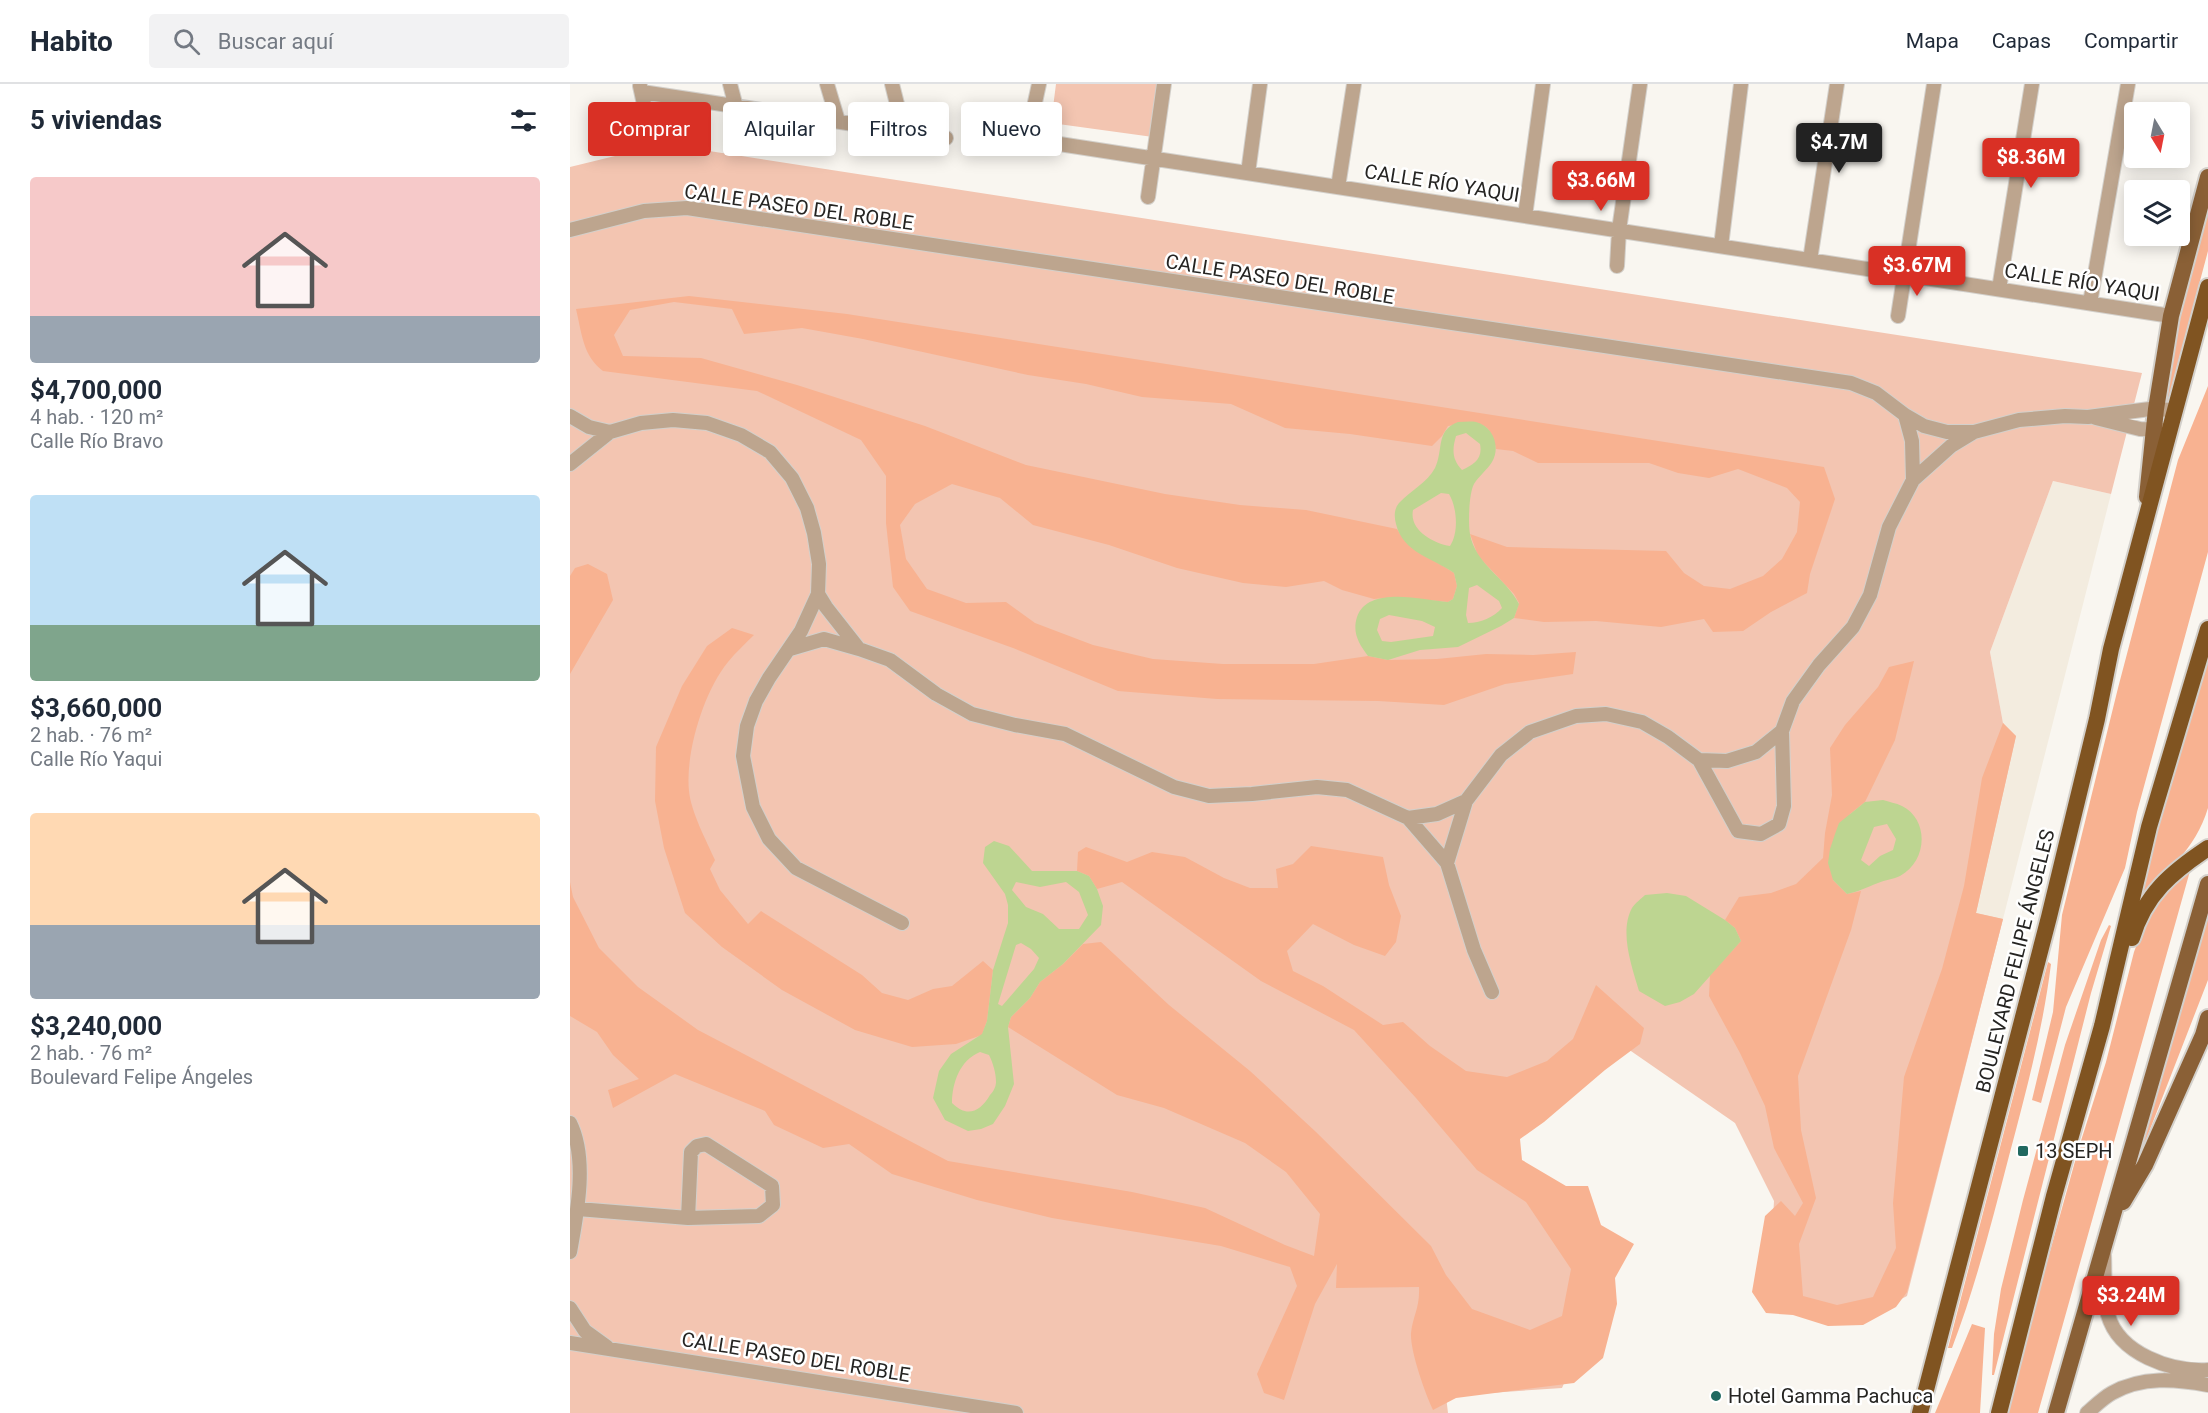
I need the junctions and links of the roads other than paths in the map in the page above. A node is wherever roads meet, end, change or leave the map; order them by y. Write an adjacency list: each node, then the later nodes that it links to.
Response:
1 (730, 84): 16 (street)
2 (827, 84): 19 (street)
3 (892, 84): 17 (street)
4 (1039, 84): 21 (street, CALLE RÍO YAQUI)
5 (1164, 84): 21 (street)
6 (1260, 84): 22 (street)
7 (1354, 84): 24 (street)
8 (1544, 84): 26 (street)
9 (1640, 84): 28 (street)
10 (1741, 84): 29 (street)
11 (1837, 84): 30 (street)
12 (1934, 84): 32 (street)
13 (2032, 84): 34 (street)
14 (2128, 84): 35 (street)
15 (641, 88): 18 (street)
16 (735, 102)
17 (896, 102)
18 (723, 104)
19 (838, 121): 20 (street)
20 (848, 123)
21 (1152, 159): 22 (street, CALLE RÍO YAQUI); 25 (street)
22 (1248, 173): 24 (street, CALLE RÍO YAQUI)
23 (2208, 177): 37 (main road, BOULEVARD FELIPE ÁNGELES)
24 (1338, 187): 26 (street, CALLE RÍO YAQUI)
25 (1148, 197)
26 (1525, 216): 28 (street, CALLE RÍO YAQUI)
27 (570, 230): 40 (street, CALLE PASEO DEL ROBLE)
28 (1619, 231): 29 (street, CALLE RÍO YAQUI); 31 (street)
29 (1721, 246): 30 (street, CALLE RÍO YAQUI)
30 (1810, 260): 32 (street, CALLE RÍO YAQUI)
31 (1617, 266)
32 (1904, 274): 34 (street, CALLE RÍO YAQUI); 36 (street)
33 (2208, 287): 39 (highway, BOULEVARD FELIPE ÁNGELES)
34 (1999, 289): 35 (street, CALLE RÍO YAQUI)
35 (2090, 303): 37 (street, CALLE RÍO YAQUI)
36 (1898, 315)
37 (2171, 315): 38 (main road, BOULEVARD FELIPE ÁNGELES)
38 (2156, 409): 39 (street); 42 (street); 43 (main road, BOULEVARD FELIPE ÁNGELES)
39 (2174, 410): 43 (highway, BOULEVARD FELIPE ÁNGELES)
40 (1905, 415): 45 (street, CALLE PASEO DEL ROBLE); 47 (street)
41 (570, 416): 44 (street)
42 (2088, 417): 43 (street); 45 (street)
43 (2161, 430): 75 (highway, BOULEVARD FELIPE ÁNGELES)
44 (610, 432): 46 (street); 48 (street)
45 (1974, 432): 47 (street)
46 (570, 464)
47 (1913, 480): 52 (street)
48 (819, 594): 50 (street); 51 (street)
49 (2208, 629): 62 (highway)
50 (790, 649): 51 (street); 59 (street)
51 (859, 649): 55 (street)
52 (1782, 731): 53 (street); 53 (street)
53 (1699, 760): 54 (street)
54 (1466, 801): 55 (street); 57 (street)
55 (1408, 818): 57 (street)
56 (2208, 848): 62 (highway)
57 (1447, 863): 60 (street)
58 (2208, 884): 66 (main road)
59 (902, 922)
60 (1492, 992)
61 (2208, 1018): 66 (main road)
62 (2102, 1026): 76 (highway)
63 (570, 1123): 64 (street)
64 (578, 1209): 65 (street); 68 (street)
65 (688, 1218): 65 (street)
66 (2112, 1221): 67 (main road)
67 (2104, 1246): 72 (street); 77 (main road)
68 (570, 1252)
69 (570, 1308): 71 (street)
70 (570, 1343): 71 (street, CALLE PASEO DEL ROBLE)
71 (610, 1348): 74 (street, CALLE PASEO DEL ROBLE)
72 (2208, 1370)
73 (2208, 1385): 78 (street)
74 (1016, 1413)
75 (1920, 1413)
76 (1999, 1413)
77 (2056, 1413)
78 (2087, 1413)

